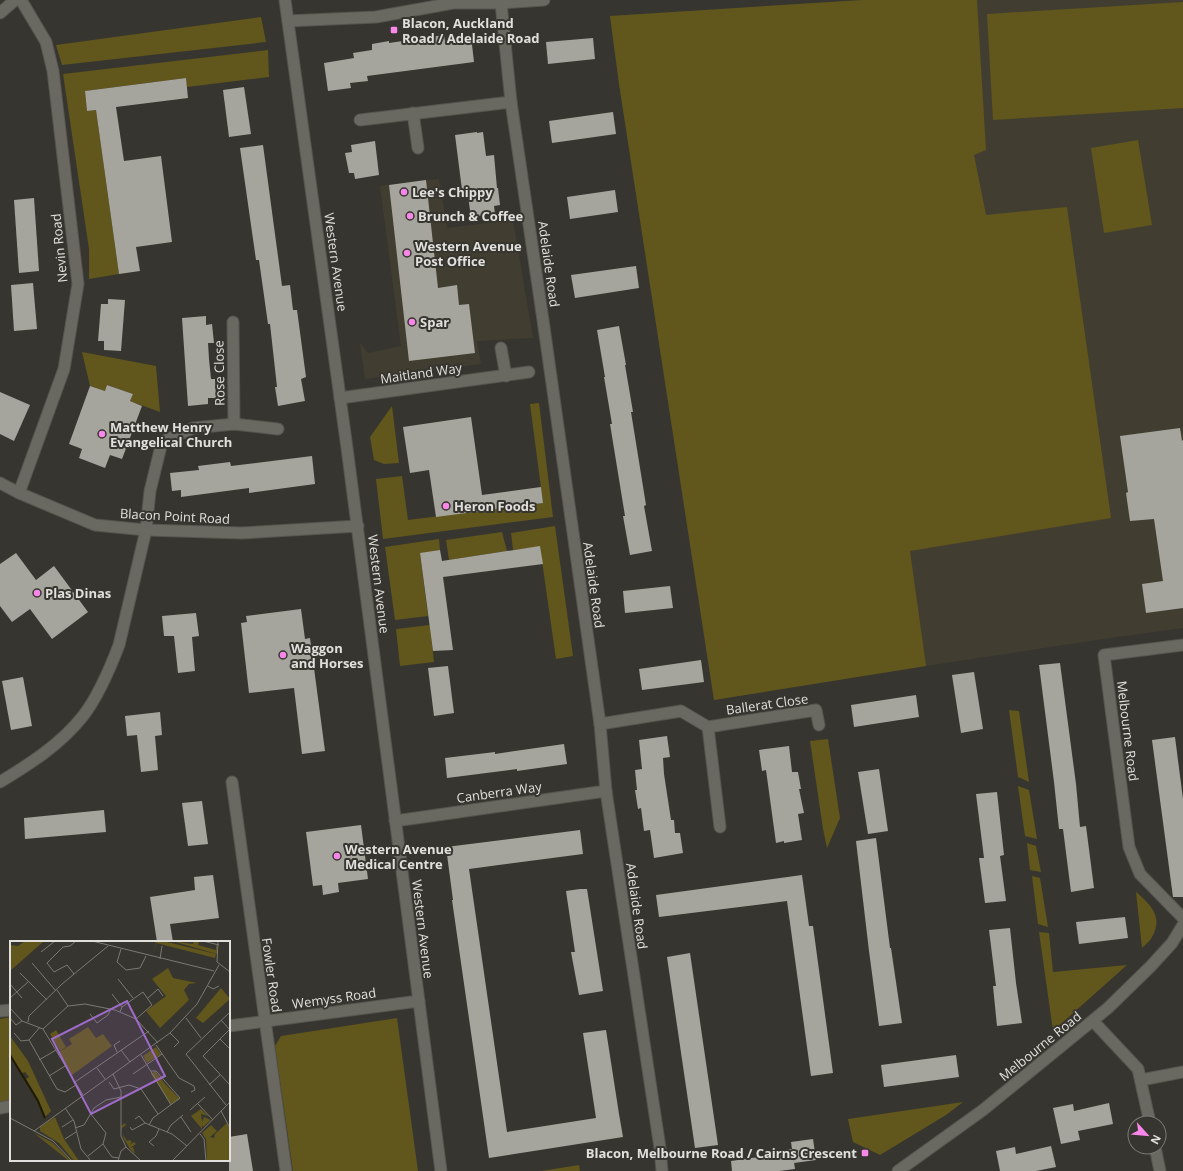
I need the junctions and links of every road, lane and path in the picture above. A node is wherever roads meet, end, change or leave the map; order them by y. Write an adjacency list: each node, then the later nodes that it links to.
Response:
1 (15, 0): 7 (street)
2 (21, 0): 21 (street, Nevin Road)
3 (285, 0): 8 (street, Western Avenue)
4 (544, 0): 6 (street)
5 (453, 2): 6 (street); 8 (street)
6 (501, 3): 9 (street, Adelaide Road)
7 (0, 13)
8 (288, 21): 17 (street, Western Avenue)
9 (511, 102): 10 (street); 25 (street, Adelaide Road)
10 (413, 113): 11 (street); 12 (street)
11 (360, 120)
12 (418, 148)
13 (232, 322): 18 (street, Rose Close)
14 (501, 348): 16 (street)
15 (529, 372): 16 (street, Maitland Way)
16 (506, 376): 17 (street, Maitland Way)
17 (340, 398): 22 (street, Western Avenue)
18 (234, 424): 19 (street, Rose Close); 23 (street, Rose Close)
19 (278, 429)
20 (0, 483): 21 (street, Blacon Point Road)
21 (19, 493): 23 (street, Blacon Point Road)
22 (358, 526): 23 (street, Blacon Point Road); 31 (street, Western Avenue)
23 (146, 530): 28 (street)
24 (1183, 645): 33 (street, Melbourne Road)
25 (600, 724): 27 (street); 30 (street, Adelaide Road)
26 (819, 725): 27 (street, Ballerat Close)
27 (708, 727): 32 (street)
28 (0, 782)
29 (232, 782): 39 (street, Fowler Road)
30 (606, 790): 31 (street, Canberra Way); 49 (street, Adelaide Road)
31 (395, 821): 35 (street, Western Avenue)
32 (720, 827)
33 (1183, 918)
34 (1183, 925): 38 (street, Melbourne Road)
35 (419, 1001): 39 (street, Wemyss Road); 48 (street, Western Avenue)
36 (10, 1010): 37 (street)
37 (0, 1011)
38 (1093, 1021): 42 (street); 50 (street, Melbourne Road)
39 (265, 1022): 40 (street, Wemyss Road); 47 (street, Fowler Road)
40 (230, 1026)
41 (1183, 1072): 42 (street)
42 (1140, 1080): 45 (street)
43 (10, 1106): 44 (street)
44 (0, 1108)
45 (1148, 1115)
46 (1157, 1155): 51 (street)
47 (286, 1171)
48 (441, 1171)
49 (662, 1171)
50 (899, 1171)
51 (1160, 1171)

